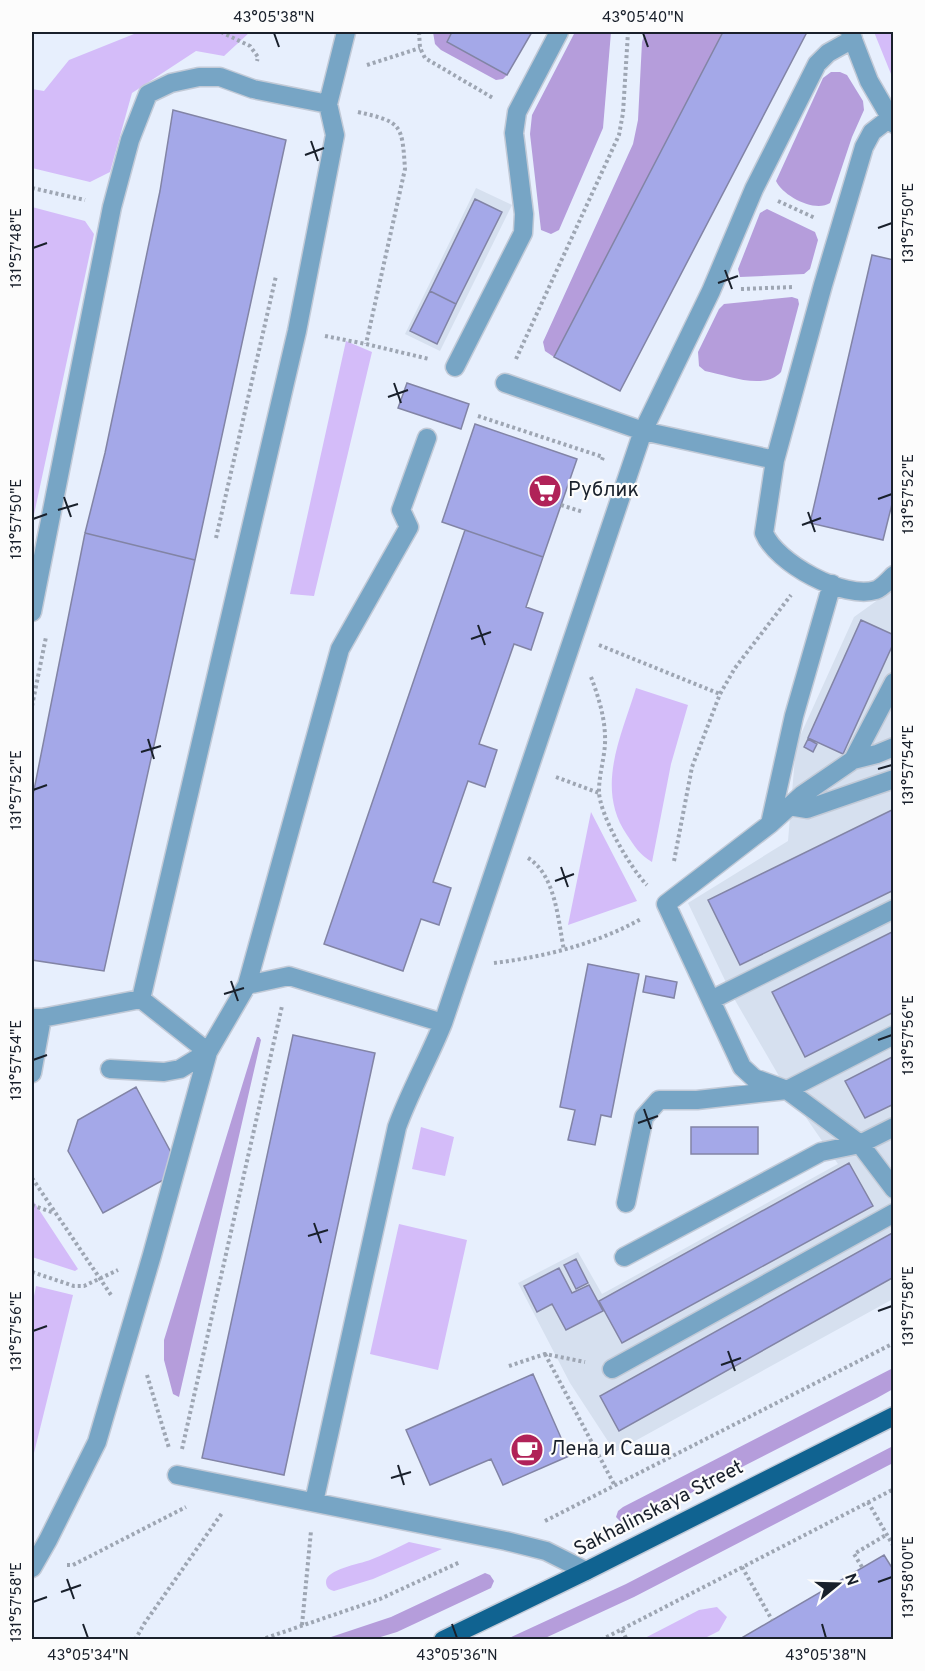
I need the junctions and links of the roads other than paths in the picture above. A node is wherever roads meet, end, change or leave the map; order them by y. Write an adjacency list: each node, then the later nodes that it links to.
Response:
1 (346, 32): 4 (lane)
2 (559, 32): 6 (lane)
3 (851, 35): 5 (lane); 8 (lane)
4 (328, 104): 13 (lane); 22 (lane)
5 (892, 121): 10 (lane)
6 (455, 367)
7 (505, 383): 8 (lane)
8 (643, 431): 10 (lane); 25 (lane)
9 (427, 438): 21 (lane)
10 (775, 460): 12 (lane)
11 (894, 575): 12 (lane)
12 (832, 584): 19 (lane)
13 (32, 612)
14 (894, 682): 16 (lane)
15 (894, 747): 16 (lane)
16 (853, 760): 18 (lane)
17 (894, 779): 18 (lane)
18 (789, 806): 19 (lane)
19 (770, 824): 23 (lane)
20 (894, 909): 23 (lane)
21 (247, 985): 25 (lane); 27 (lane)
22 (141, 999): 24 (lane); 27 (lane)
23 (711, 1000): 30 (lane)
24 (37, 1018): 29 (lane)
25 (443, 1023): 40 (lane)
26 (894, 1035): 30 (lane)
27 (208, 1052): 28 (lane); 41 (lane)
28 (110, 1069)
29 (32, 1072)
30 (787, 1090): 32 (lane); 34 (lane)
31 (894, 1127): 32 (lane)
32 (860, 1144): 33 (lane); 36 (lane)
33 (894, 1190)
34 (626, 1203)
35 (894, 1213): 37 (lane)
36 (624, 1257)
37 (612, 1369)
38 (894, 1416): 43 (main road, Sakhalinskaya Street)
39 (177, 1475): 40 (lane)
40 (314, 1502): 43 (lane)
41 (40, 1538): 42 (lane)
42 (34, 1563)
43 (586, 1571): 44 (main road, Sakhalinskaya Street)
44 (443, 1640)

